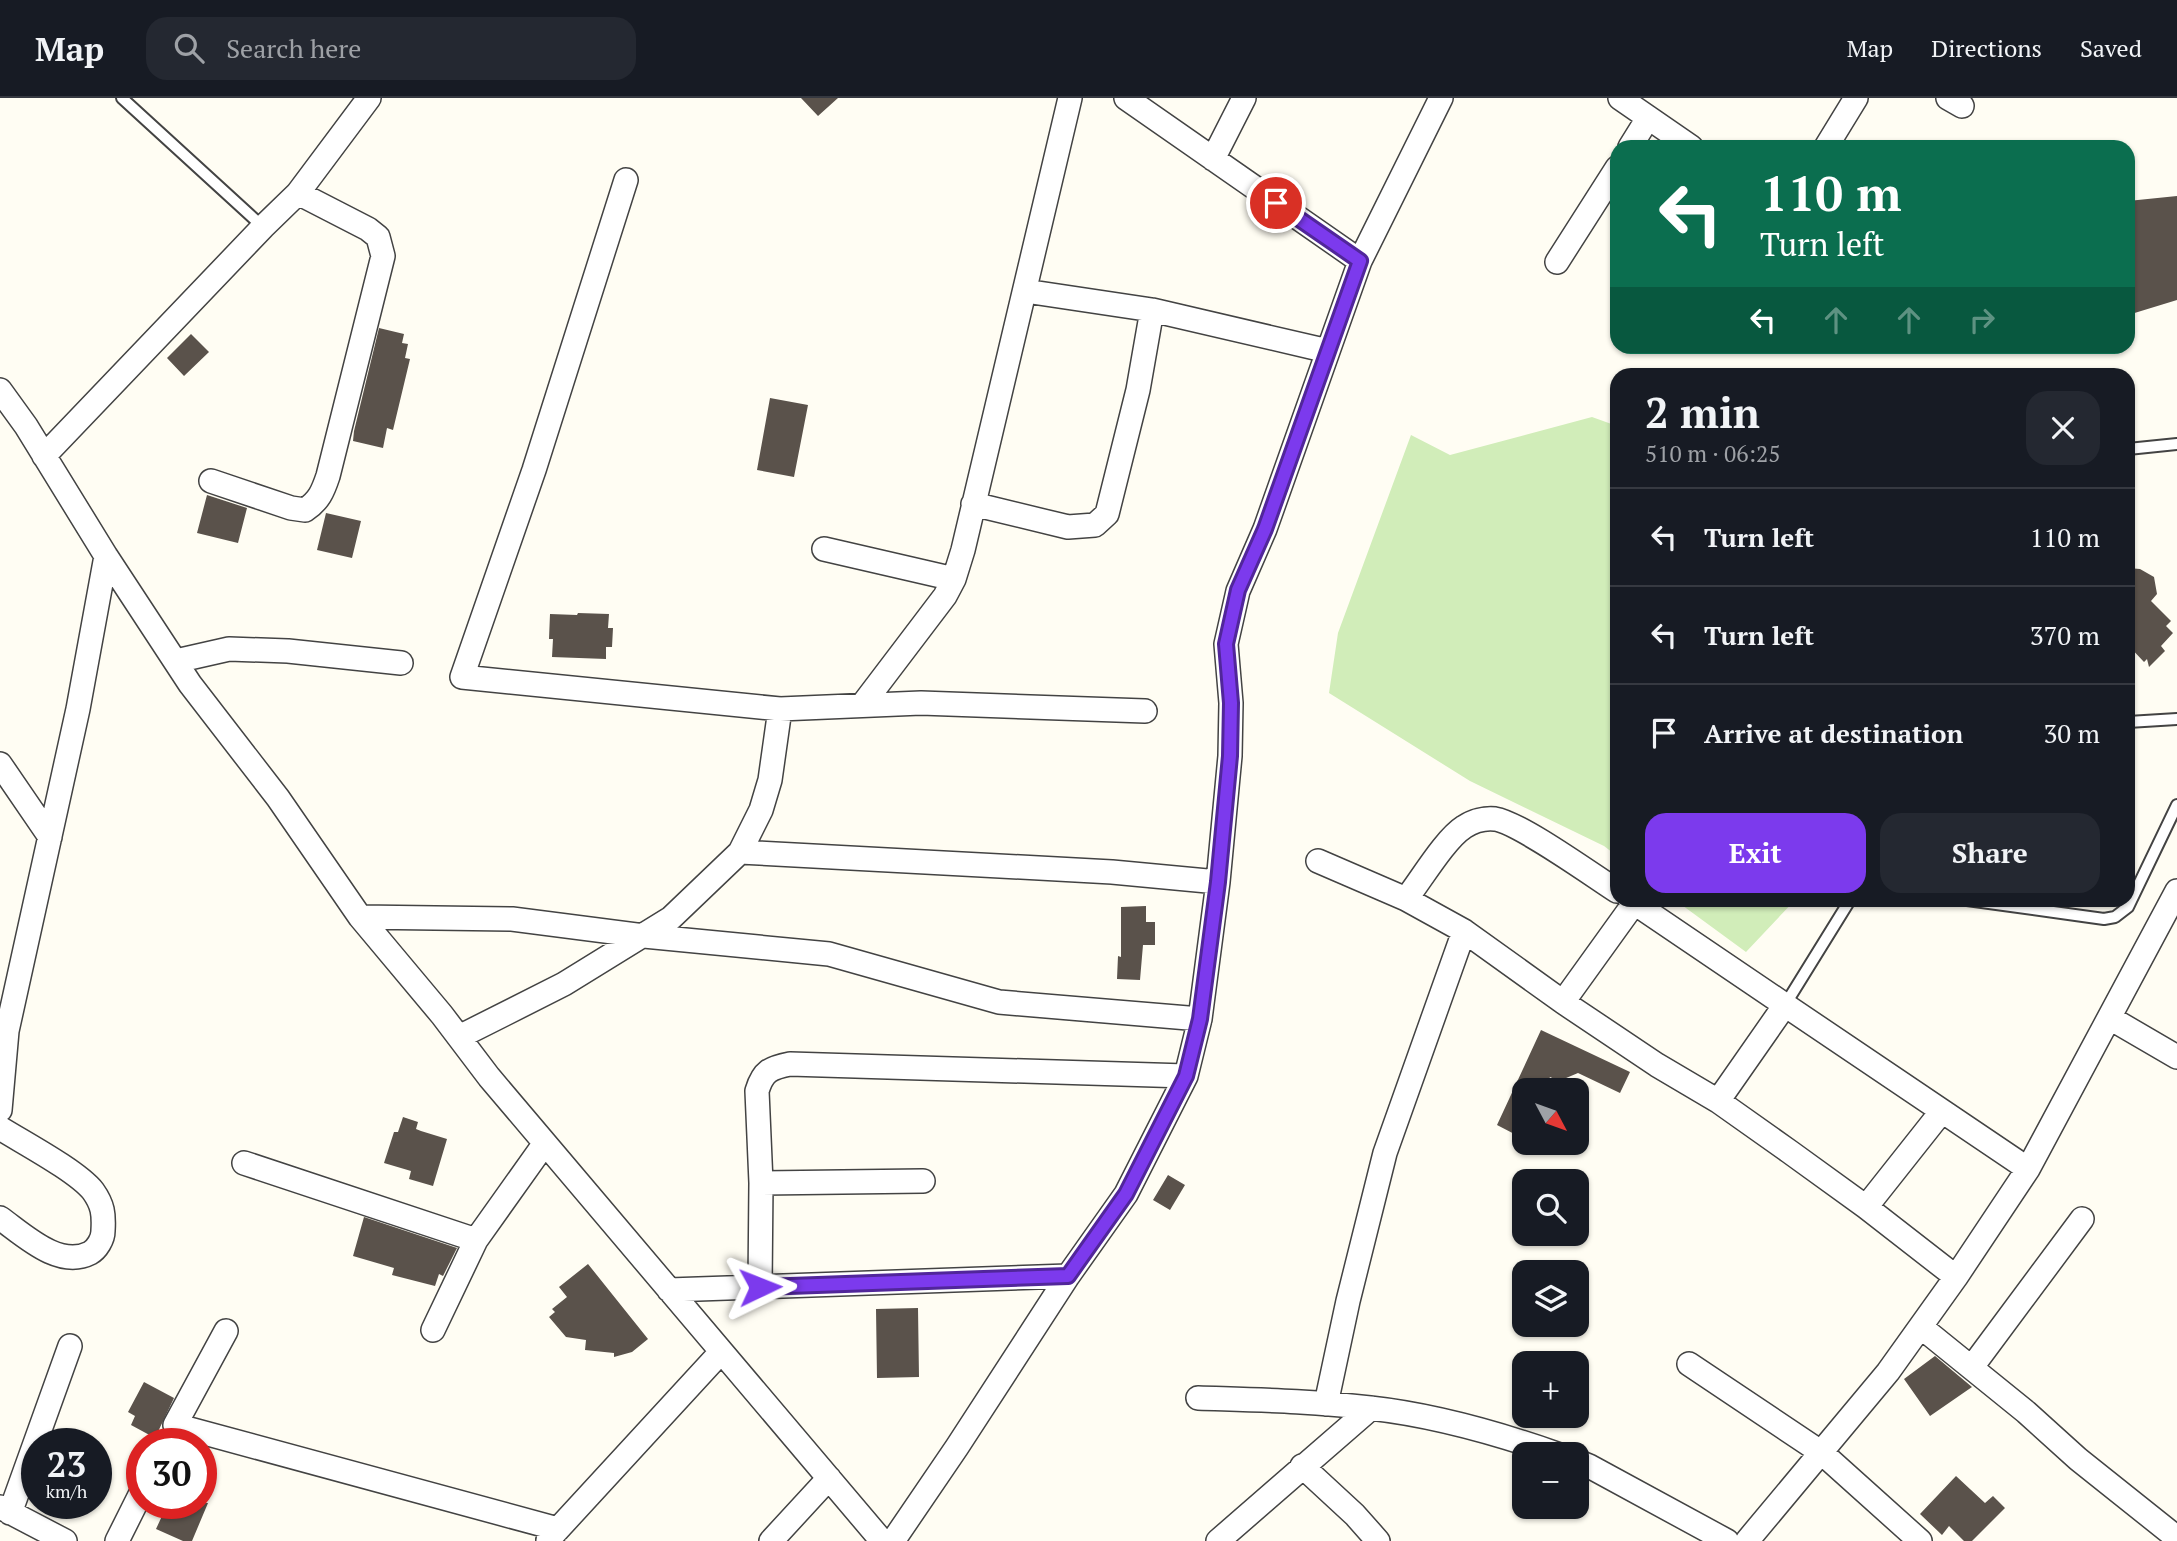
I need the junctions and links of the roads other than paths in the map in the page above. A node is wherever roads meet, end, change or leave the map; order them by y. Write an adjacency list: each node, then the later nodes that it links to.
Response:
1 (122, 98): 17 (lane)
2 (369, 98): 16 (street)
3 (1070, 98): 20 (street)
4 (1126, 98): 13 (street)
5 (1244, 98): 13 (street)
6 (1441, 98): 18 (street)
7 (1620, 98): 9 (street)
8 (1857, 98): 12 (street)
9 (1648, 118): 10 (street); 11 (street)
10 (1634, 140)
11 (1681, 140)
12 (1830, 140)
13 (1213, 159): 18 (street)
14 (1610, 178): 19 (street)
15 (626, 180): 35 (street)
16 (298, 193): 17 (street); 27 (street)
17 (263, 227): 26 (street)
18 (1360, 261): 22 (street)
19 (1557, 262)
20 (1025, 291): 21 (street); 28 (street)
21 (1152, 310): 22 (street); 28 (street)
22 (1328, 351): 44 (street)
23 (0, 390): 26 (street)
24 (2177, 444): 25 (lane)
25 (2135, 448)
26 (44, 456): 30 (street)
27 (211, 481)
28 (973, 504): 31 (street)
29 (824, 549): 31 (street)
30 (106, 556): 32 (street); 41 (street)
31 (954, 579): 34 (street)
32 (176, 661): 33 (street); 54 (street)
33 (401, 663)
34 (863, 704): 35 (street); 36 (street)
35 (780, 709): 42 (street)
36 (1145, 711)
37 (2177, 719): 38 (lane)
38 (2135, 722)
39 (0, 764): 41 (street)
40 (2177, 805): 47 (lane)
41 (50, 837): 61 (street)
42 (740, 852): 44 (street); 56 (street)
43 (1318, 861): 48 (street)
44 (1218, 882): 60 (street)
45 (1610, 887): 48 (street)
46 (2177, 891): 59 (street)
47 (2135, 892)
48 (1406, 899): 55 (street)
49 (1621, 907): 57 (street)
50 (1640, 907): 58 (street)
51 (1846, 907): 58 (lane)
52 (2010, 907): 53 (lane)
53 (2128, 907)
54 (360, 917): 56 (street); 62 (street)
55 (1464, 931): 57 (street); 90 (street)
56 (644, 936): 60 (street); 62 (street)
57 (1563, 1002): 65 (street)
58 (1786, 1005): 65 (street); 67 (street)
59 (2110, 1018): 63 (street); 71 (street)
60 (1200, 1019): 64 (street)
61 (3, 1036): 66 (street)
62 (459, 1037): 69 (street)
63 (2177, 1057)
64 (1186, 1076): 73 (street); 78 (street)
65 (1718, 1101): 74 (street)
66 (0, 1110)
67 (1942, 1111): 71 (street); 74 (street)
68 (0, 1128): 75 (street)
69 (545, 1143): 77 (street); 81 (street)
70 (244, 1163): 77 (street)
71 (2028, 1169): 79 (street)
72 (923, 1181): 73 (street)
73 (761, 1183): 80 (street)
74 (1866, 1207): 79 (street)
75 (0, 1218)
76 (2082, 1219): 88 (street)
77 (476, 1240): 83 (street)
78 (1068, 1276): 80 (street); 107 (street)
79 (1956, 1277): 82 (street)
80 (760, 1287): 81 (street)
81 (669, 1290): 86 (street)
82 (1921, 1326): 88 (street); 95 (street)
83 (433, 1330)
84 (226, 1331): 92 (street)
85 (70, 1346): 99 (street)
86 (722, 1352): 98 (street); 101 (street)
87 (1689, 1364): 95 (street)
88 (1972, 1367): 102 (street)
89 (1198, 1398): 90 (street)
90 (1326, 1404): 91 (street)
91 (1371, 1408): 93 (street); 97 (street)
92 (175, 1428)
93 (1523, 1442)
94 (217, 1447): 101 (street)
95 (1822, 1453): 111 (street); 112 (street)
96 (1589, 1465): 110 (street)
97 (1302, 1466): 108 (street); 109 (street)
98 (829, 1478): 105 (street); 106 (street)
99 (5, 1510): 103 (street)
100 (128, 1519): 104 (street)
101 (553, 1535)
102 (2177, 1538)
103 (65, 1541)
104 (117, 1541)
105 (771, 1541)
106 (882, 1541)
107 (893, 1541)
108 (1218, 1541)
109 (1378, 1541)
110 (1727, 1541)
111 (1747, 1541)
112 (1920, 1541)

